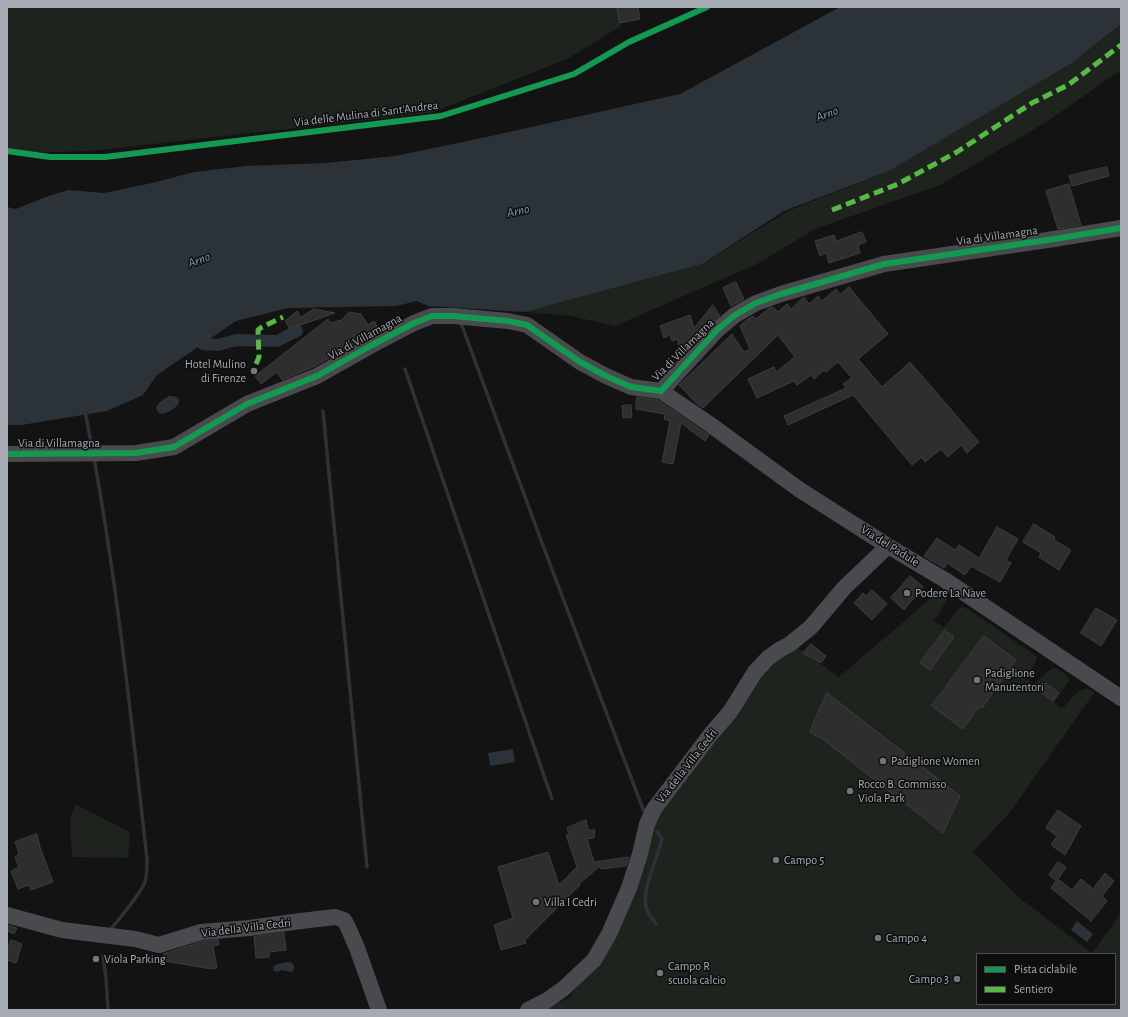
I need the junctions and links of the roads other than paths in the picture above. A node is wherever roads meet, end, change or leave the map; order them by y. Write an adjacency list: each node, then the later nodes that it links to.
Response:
1 (1121, 228): 2 (street, Via di Villamagna)
2 (661, 391): 3 (street, Via di Villamagna); 4 (street, Via del Padule)
3 (7, 454)
4 (888, 546): 5 (street, Via del Padule); 8 (street, Via della Villa Cedri)
5 (1121, 698)
6 (7, 915): 7 (street, Via della Villa Cedri)
7 (379, 1010)
8 (528, 1010)

